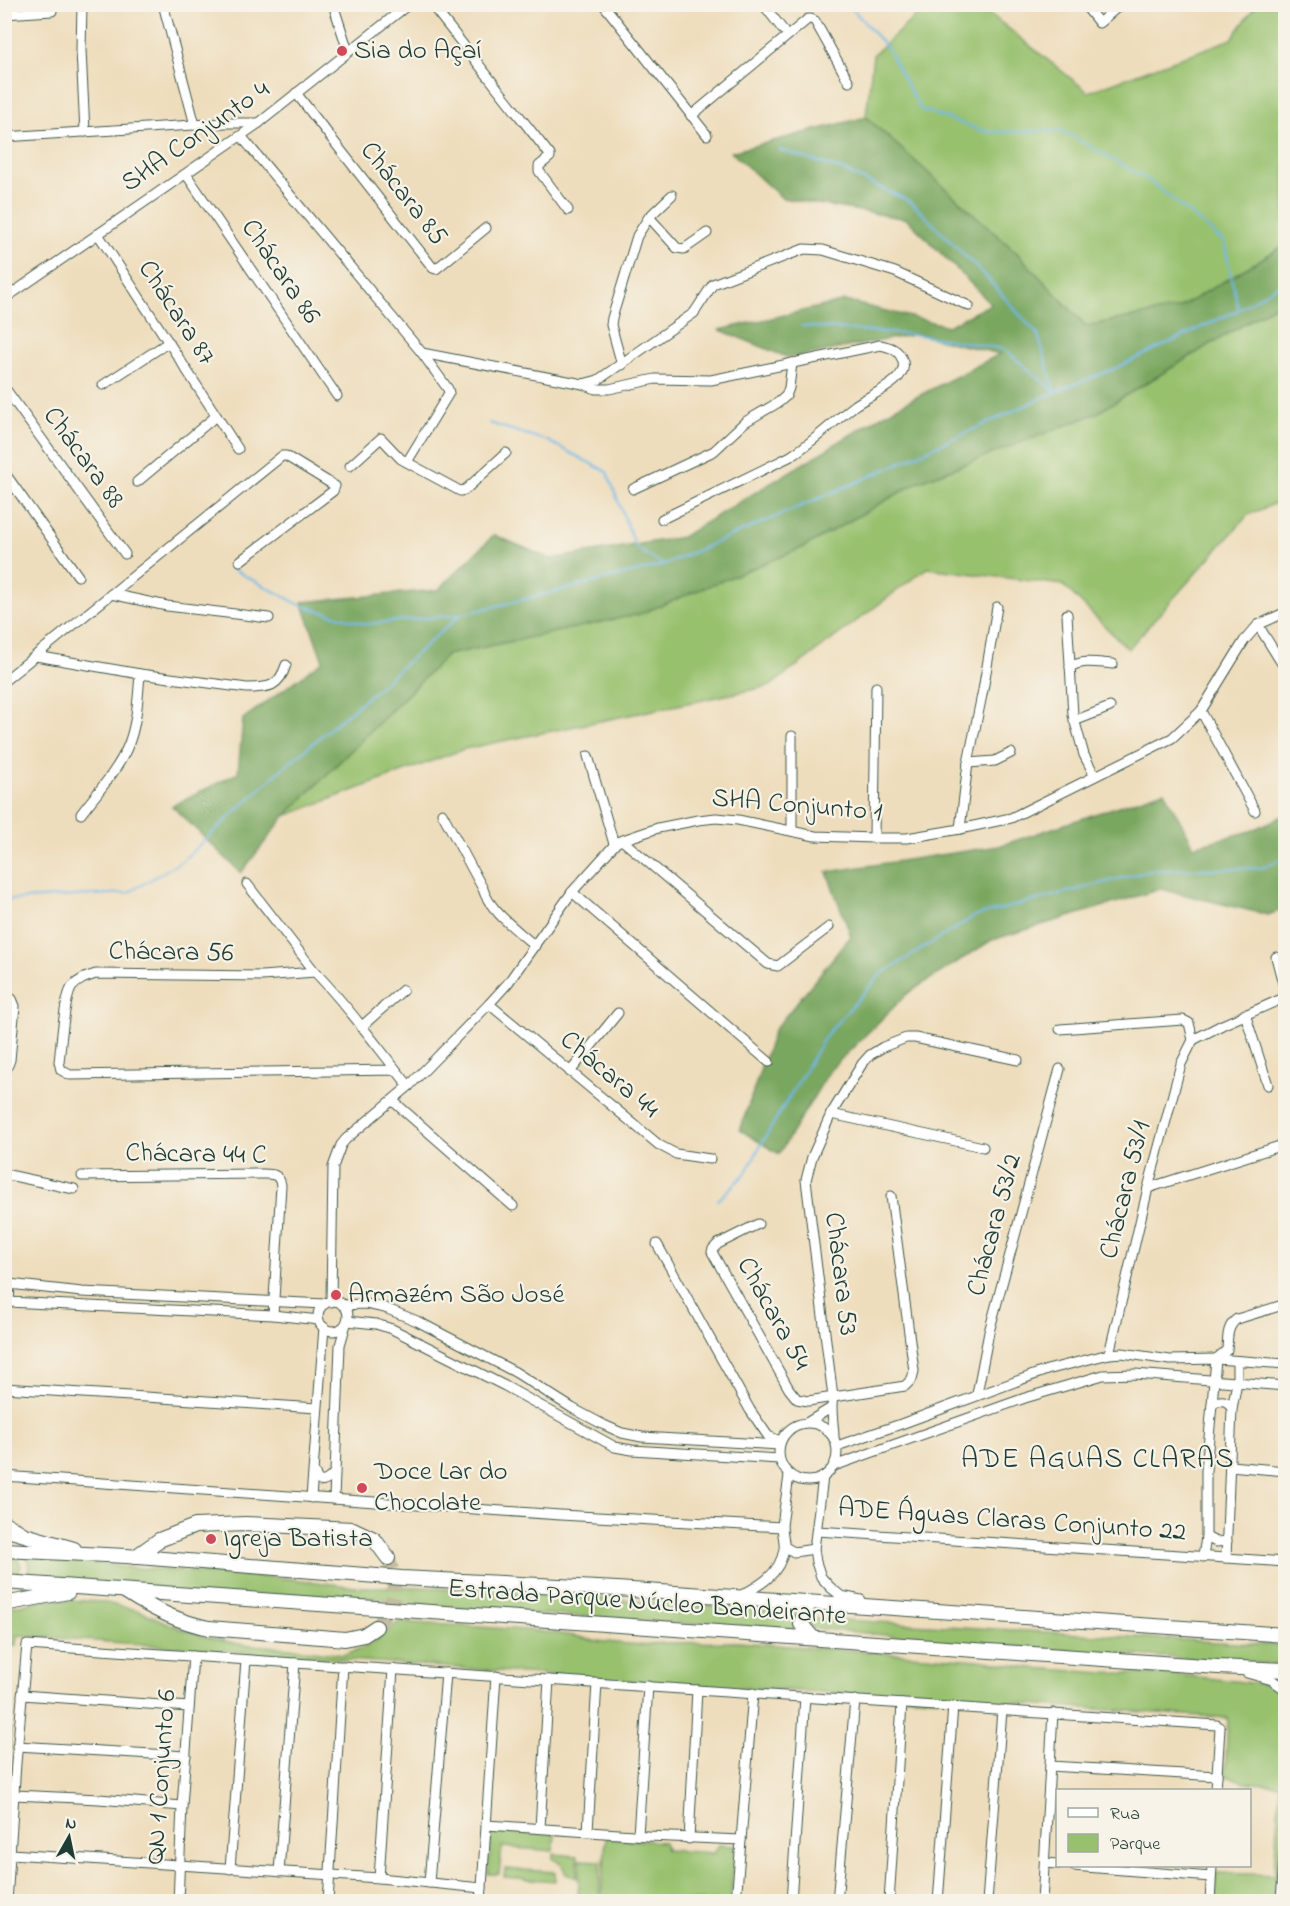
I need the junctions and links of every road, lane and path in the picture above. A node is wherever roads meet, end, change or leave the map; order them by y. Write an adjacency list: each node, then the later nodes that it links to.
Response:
1 (82, 4): 20 (street)
2 (163, 4): 19 (street)
3 (333, 4): 13 (street)
4 (409, 4): 13 (street, SHA Conjunto 4)
5 (431, 4): 27 (street)
6 (603, 4): 16 (street)
7 (763, 4): 12 (street)
8 (1084, 4): 9 (street)
9 (1121, 4)
10 (52, 11): 11 (street)
11 (4, 14)
12 (783, 30)
13 (348, 51): 15 (street, SHA Conjunto 4)
14 (849, 82): 16 (street)
15 (296, 93): 18 (street, SHA Conjunto 4); 29 (street, Chácara 85)
16 (691, 116): 21 (street)
17 (225, 123): 18 (street); 19 (street); 24 (street)
18 (259, 123): 22 (street, SHA Conjunto 4)
19 (195, 125): 20 (street)
20 (85, 132): 23 (street)
21 (707, 135)
22 (241, 136): 24 (street, SHA Conjunto 4); 35 (street)
23 (4, 137)
24 (228, 145): 25 (street, SHA Conjunto 4)
25 (186, 174): 31 (street, SHA Conjunto 4); 41 (street, Chácara 86)
26 (672, 195): 28 (street)
27 (568, 210)
28 (649, 217): 30 (street); 37 (street)
29 (486, 228)
30 (706, 233)
31 (98, 234): 32 (street, SHA Conjunto 4); 34 (street, Chácara 87)
32 (4, 299)
33 (969, 306): 37 (street)
34 (169, 342): 39 (street); 42 (street, Chácara 87)
35 (422, 353): 38 (street); 45 (street)
36 (792, 363): 38 (street); 49 (street); 50 (street)
37 (622, 365): 38 (street)
38 (583, 384)
39 (103, 385)
40 (4, 387): 51 (street, Chácara 88)
41 (337, 396)
42 (216, 416): 43 (street, Chácara 87); 48 (street)
43 (238, 449)
44 (506, 453): 45 (street)
45 (407, 462): 46 (street)
46 (350, 466)
47 (4, 472): 53 (street)
48 (137, 482)
49 (633, 489)
50 (662, 519)
51 (125, 554)
52 (240, 561): 54 (street)
53 (78, 576)
54 (111, 594): 58 (street); 60 (street)
55 (997, 607): 74 (street)
56 (1286, 612): 59 (street, SHA Conjunto 1)
57 (1067, 614): 63 (street)
58 (269, 618)
59 (1258, 626): 64 (street); 69 (street, SHA Conjunto 1)
60 (36, 656): 65 (street); 66 (street)
61 (1113, 664): 63 (street)
62 (286, 665): 65 (street)
63 (1070, 667): 70 (street)
64 (1286, 670)
65 (140, 674): 78 (street)
66 (4, 681)
67 (876, 687): 81 (street)
68 (1110, 707): 70 (street)
69 (1201, 711): 75 (street, SHA Conjunto 1); 76 (street)
70 (1074, 721): 75 (street)
71 (792, 736): 80 (street)
72 (1011, 753): 74 (street)
73 (588, 756): 82 (street)
74 (968, 763): 79 (street)
75 (1095, 776): 79 (street, SHA Conjunto 1)
76 (1255, 811)
77 (442, 813): 86 (street)
78 (81, 814)
79 (960, 829): 81 (street, SHA Conjunto 1)
80 (792, 831): 81 (street, SHA Conjunto 1); 82 (street, SHA Conjunto 1)
81 (874, 838)
82 (618, 842): 84 (street); 85 (street)
83 (247, 884): 88 (street)
84 (572, 892): 86 (street); 99 (street)
85 (829, 927)
86 (535, 946): 92 (street)
87 (1276, 957): 91 (street)
88 (315, 972): 95 (street); 101 (street, Chácara 56)
89 (403, 990): 95 (street)
90 (4, 996): 103 (street)
91 (1286, 996): 94 (street)
92 (489, 1004): 102 (street, Chácara 44); 105 (street)
93 (618, 1013): 102 (street)
94 (1245, 1014): 97 (street); 104 (street)
95 (361, 1027): 101 (street)
96 (1060, 1029): 97 (street)
97 (1193, 1040): 113 (street, Chácara 53/1)
98 (1018, 1060): 107 (street, Chácara 53)
99 (769, 1062)
100 (1060, 1069): 145 (street, Chácara 53/2)
101 (396, 1070): 105 (street)
102 (570, 1072): 110 (street, Chácara 44)
103 (4, 1075)
104 (1268, 1085)
105 (409, 1086): 106 (street)
106 (393, 1101): 116 (street); 123 (street)
107 (831, 1114): 109 (street); 146 (street, Chácara 53)
108 (1286, 1143): 113 (street)
109 (983, 1147)
110 (710, 1159)
111 (4, 1174): 114 (street)
112 (82, 1176): 122 (street, Chácara 44 C)
113 (1148, 1188): 135 (street, Chácara 53/1)
114 (74, 1190)
115 (891, 1196): 146 (street, Chácara 54)
116 (513, 1206)
117 (758, 1224): 146 (street, Chácara 54)
118 (657, 1244): 154 (street)
119 (7, 1280): 120 (street); 125 (street)
120 (81, 1292): 121 (street); 127 (street)
121 (237, 1298): 122 (street); 128 (street)
122 (273, 1300): 123 (street); 129 (street, Chácara 44 C)
123 (328, 1303): 126 (street); 131 (street)
124 (1286, 1304): 134 (street)
125 (6, 1305): 127 (street)
126 (342, 1305): 130 (street); 152 (street)
127 (80, 1307): 128 (street)
128 (236, 1314): 129 (street)
129 (273, 1316): 131 (street)
130 (346, 1323): 131 (street); 133 (street); 155 (street)
131 (321, 1324): 132 (street)
132 (323, 1341): 133 (street); 148 (street)
133 (340, 1345): 161 (street)
134 (1227, 1350): 137 (street); 138 (street)
135 (1108, 1354): 136 (street); 145 (street)
136 (1136, 1356): 137 (street); 140 (street)
137 (1216, 1359): 138 (street); 141 (street)
138 (1237, 1361): 139 (street); 142 (street)
139 (1286, 1364)
140 (1135, 1374): 141 (street, ADE Águas Claras Conjunto 22); 157 (street, ADE Águas Claras Conjunto 22)
141 (1214, 1379): 142 (street, ADE Águas Claras Conjunto 22); 147 (street)
142 (1237, 1382): 143 (street, ADE Águas Claras Conjunto 22); 150 (street)
143 (1286, 1386)
144 (4, 1388): 148 (street)
145 (977, 1394): 153 (street)
146 (833, 1396): 149 (street, Chácara 53)
147 (1212, 1406): 150 (street); 171 (street)
148 (317, 1408): 159 (street)
149 (831, 1408): 151 (street); 153 (street, Chácara 53)
150 (1232, 1409): 158 (street)
151 (808, 1422): 153 (street); 154 (street)
152 (622, 1433): 154 (street); 155 (street)
153 (835, 1442): 157 (street)
154 (779, 1443): 156 (street)
155 (615, 1447): 156 (street)
156 (779, 1459): 162 (street)
157 (834, 1466): 164 (street)
158 (1230, 1467): 160 (street); 173 (street)
159 (314, 1471): 161 (street); 165 (street)
160 (1286, 1471)
161 (334, 1473): 166 (street)
162 (789, 1475): 164 (street); 168 (street)
163 (4, 1476): 165 (street)
164 (823, 1477): 170 (street)
165 (311, 1498): 166 (street)
166 (334, 1499): 168 (street)
167 (4, 1520): 172 (street)
168 (782, 1527): 174 (street)
169 (4, 1530): 172 (highway)
170 (817, 1531): 176 (street); 179 (street, ADE Águas Claras Conjunto 22)
171 (1206, 1537): 173 (street); 179 (street)
172 (35, 1539): 177 (highway)
173 (1227, 1541): 181 (street)
174 (784, 1547): 176 (street); 186 (street)
175 (4, 1550): 177 (highway, Estrada Parque Núcleo Bandeirante)
176 (814, 1550): 189 (street)
177 (87, 1555): 178 (highway, Estrada Parque Núcleo Bandeirante)
178 (135, 1557): 180 (highway); 186 (highway, Estrada Parque Núcleo Bandeirante)
179 (1203, 1557): 181 (street, ADE Águas Claras Conjunto 22)
180 (388, 1558)
181 (1226, 1558): 182 (street, ADE Águas Claras Conjunto 22)
182 (1286, 1562)
183 (4, 1582): 184 (highway, Estrada Parque Núcleo Bandeirante)
184 (84, 1588): 185 (highway, Estrada Parque Núcleo Bandeirante); 188 (highway)
185 (124, 1591): 190 (highway); 192 (highway, Estrada Parque Núcleo Bandeirante)
186 (737, 1597): 187 (highway, Estrada Parque Núcleo Bandeirante)
187 (810, 1603): 189 (highway, Estrada Parque Núcleo Bandeirante); 192 (highway)
188 (4, 1604)
189 (901, 1609): 191 (highway, Estrada Parque Núcleo Bandeirante)
190 (376, 1626)
191 (1284, 1634)
192 (813, 1638): 197 (highway, Estrada Parque Núcleo Bandeirante)
193 (193, 1656): 194 (street); 208 (street); 213 (street, QN 1 Conjunto 6)
194 (246, 1660): 195 (street); 239 (street)
195 (295, 1663): 196 (street); 240 (street)
196 (343, 1666): 198 (street); 241 (street)
197 (1218, 1667): 199 (highway, Estrada Parque Núcleo Bandeirante); 206 (street)
198 (393, 1669): 200 (street); 243 (street)
199 (1286, 1670)
200 (446, 1673): 201 (street); 245 (street)
201 (496, 1676): 202 (street); 224 (street)
202 (549, 1680): 203 (street); 225 (street)
203 (597, 1683): 204 (street); 228 (street)
204 (648, 1686): 205 (street); 229 (street)
205 (697, 1690): 207 (street); 230 (street)
206 (1286, 1690)
207 (753, 1693): 209 (street); 231 (street)
208 (22, 1695): 213 (street); 216 (street)
209 (805, 1697): 210 (street); 252 (street)
210 (855, 1700): 211 (street); 253 (street)
211 (902, 1704): 212 (street); 254 (street)
212 (953, 1706): 214 (street); 255 (street)
213 (189, 1707): 217 (street, QN 1 Conjunto 6)
214 (1002, 1710): 215 (street); 256 (street)
215 (1053, 1713): 218 (street); 219 (street)
216 (17, 1746): 217 (street); 221 (street)
217 (186, 1756): 222 (street, QN 1 Conjunto 6)
218 (1050, 1766): 219 (street); 223 (street)
219 (1217, 1776): 220 (street)
220 (1216, 1789)
221 (14, 1795): 222 (street); 226 (street)
222 (182, 1806): 236 (street, QN 1 Conjunto 6)
223 (1052, 1815): 234 (street)
224 (486, 1825): 225 (street); 246 (street)
225 (540, 1827): 228 (street)
226 (8, 1829): 232 (street)
227 (1286, 1829): 233 (street)
228 (588, 1831): 229 (street)
229 (638, 1835): 230 (street)
230 (689, 1839): 231 (street)
231 (741, 1840): 251 (street)
232 (11, 1854): 236 (street); 247 (street)
233 (1284, 1862): 244 (street)
234 (1045, 1863): 235 (street); 257 (street)
235 (1056, 1864)
236 (178, 1865): 239 (street); 248 (street, QN 1 Conjunto 6)
237 (1086, 1867): 242 (street)
238 (1212, 1867): 242 (street)
239 (230, 1869): 240 (street)
240 (279, 1872): 241 (street)
241 (331, 1875): 243 (street); 249 (street)
242 (1211, 1877): 258 (street)
243 (379, 1878): 245 (street)
244 (1283, 1881): 259 (street)
245 (429, 1883): 246 (street)
246 (482, 1888): 250 (street)
247 (7, 1902)
248 (178, 1902)
249 (328, 1902)
250 (481, 1902)
251 (736, 1902)
252 (791, 1902)
253 (837, 1902)
254 (889, 1902)
255 (938, 1902)
256 (987, 1902)
257 (1042, 1902)
258 (1210, 1902)
259 (1281, 1902)

